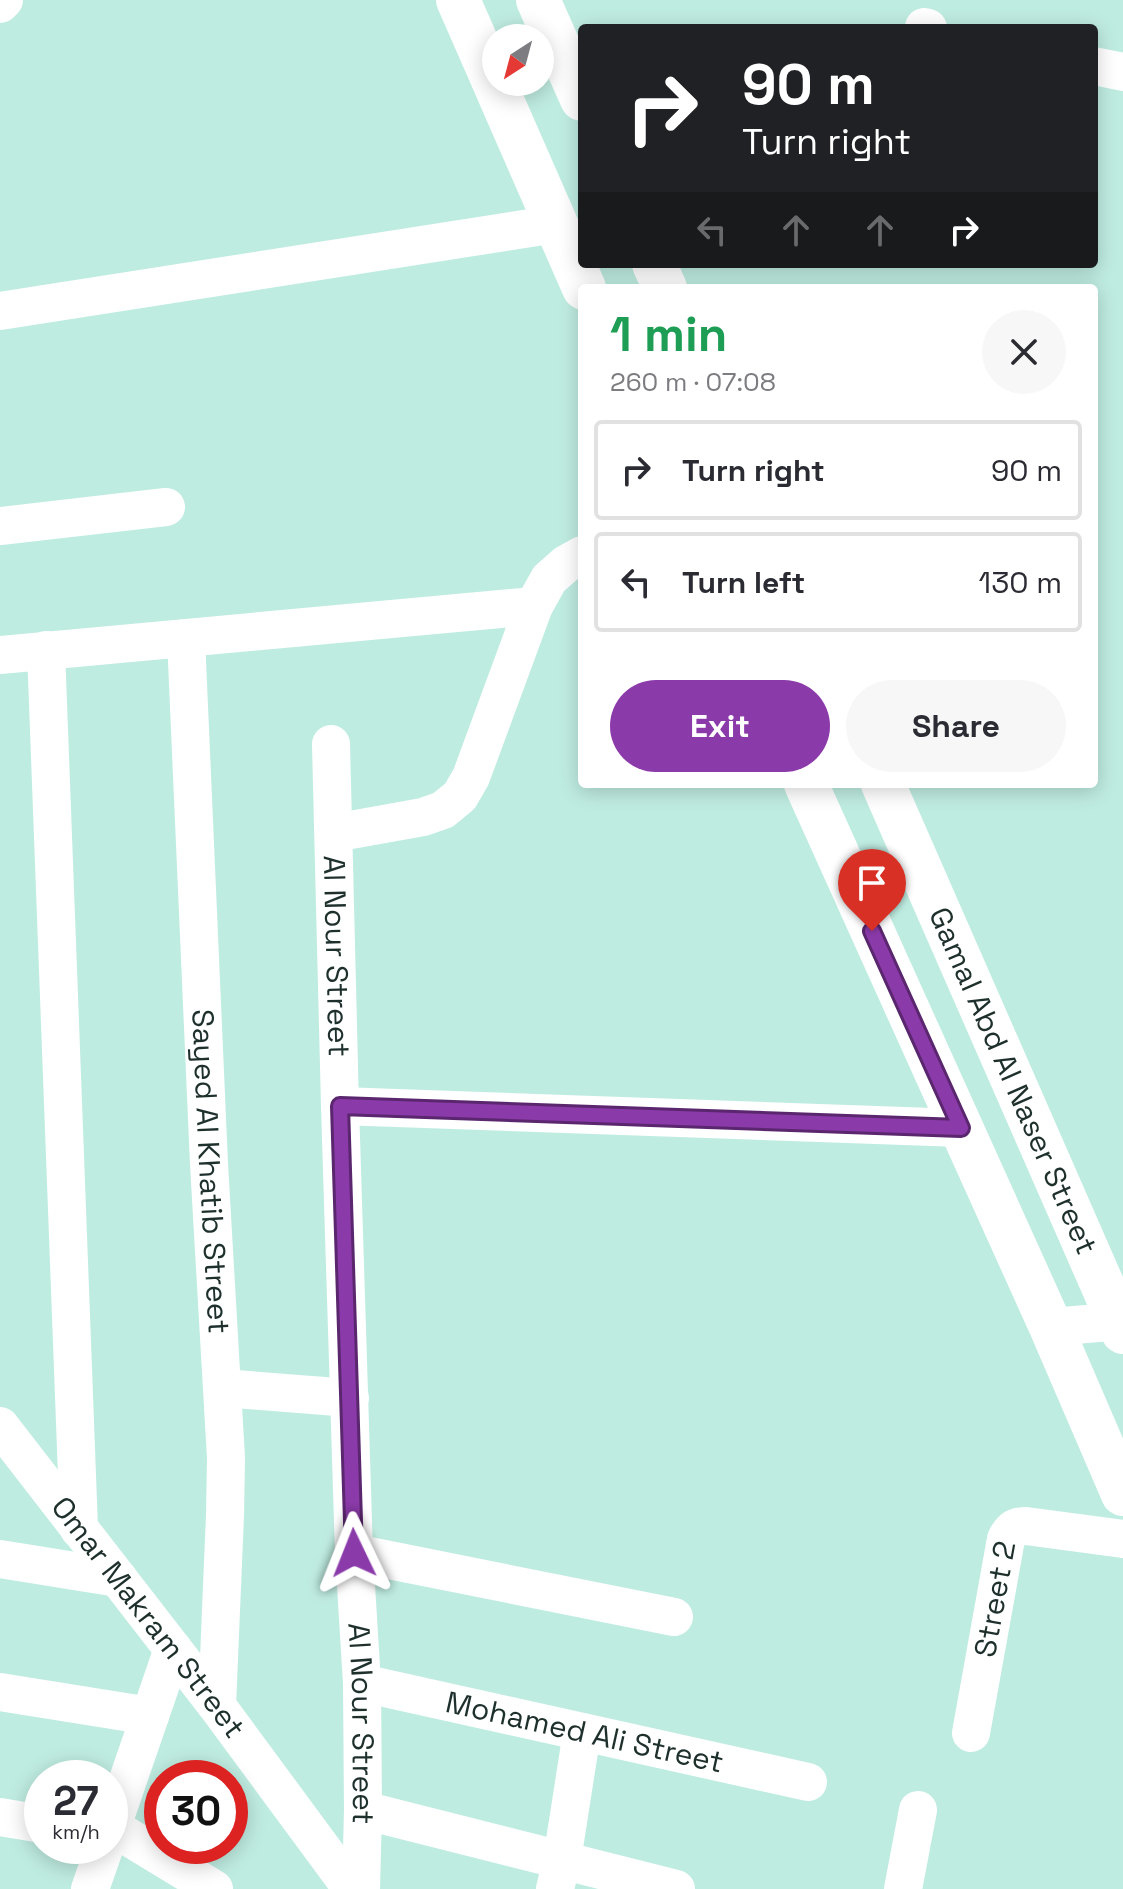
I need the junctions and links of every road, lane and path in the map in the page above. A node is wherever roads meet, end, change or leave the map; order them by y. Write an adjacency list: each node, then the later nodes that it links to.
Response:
1 (458, 0): 6 (street)
2 (538, 0): 5 (street)
3 (1098, 67): 4 (street)
4 (1123, 72)
5 (578, 90)
6 (556, 224): 7 (street); 8 (street)
7 (582, 284)
8 (0, 311)
9 (166, 507): 10 (street)
10 (0, 526)
11 (578, 557): 12 (street)
12 (534, 606): 13 (street); 19 (street)
13 (186, 638): 14 (street); 26 (street, Sayed Al Khatib Street)
14 (46, 650): 15 (street); 30 (street)
15 (0, 655)
16 (331, 744): 19 (street, Al Nour Street)
17 (808, 788): 21 (street)
18 (885, 788): 20 (street, Gamal Abd Al Naser Street)
19 (334, 833): 22 (street, Al Nour Street)
20 (911, 848): 21 (street); 24 (street, Gamal Abd Al Naser Street)
21 (847, 875): 23 (street)
22 (340, 1106): 23 (street); 27 (street, Al Nour Street)
23 (961, 1128): 25 (street)
24 (1122, 1325): 25 (street)
25 (1051, 1327): 29 (street)
26 (223, 1388): 27 (street); 39 (street, Sayed Al Khatib Street)
27 (350, 1398): 32 (street, Al Nour Street)
28 (0, 1426): 30 (street, Omar Makram Street)
29 (1119, 1474)
30 (79, 1529): 34 (street, Omar Makram Street)
31 (1123, 1539): 42 (street, Street 2)
32 (354, 1553): 35 (street); 37 (street, Al Nour Street)
33 (0, 1559): 34 (street)
34 (118, 1578): 36 (street, Omar Makram Street)
35 (674, 1617)
36 (173, 1649): 39 (street, Omar Makram Street); 40 (street)
37 (362, 1683): 41 (street, Mohamed Ali Street); 45 (street, Al Nour Street)
38 (0, 1692): 40 (street)
39 (217, 1706): 54 (street, Omar Makram Street)
40 (150, 1716): 43 (street)
41 (582, 1732): 44 (street, Mohamed Ali Street); 51 (street)
42 (971, 1733)
43 (128, 1780)
44 (808, 1782)
45 (363, 1810): 51 (street); 55 (street, Al Nour Street)
46 (918, 1810): 57 (street)
47 (0, 1817): 48 (street)
48 (24, 1821)
49 (128, 1845): 53 (street)
50 (99, 1864): 52 (street)
51 (558, 1874): 56 (street)
52 (90, 1889)
53 (214, 1889)
54 (352, 1889)
55 (361, 1889)
56 (676, 1889)
57 (903, 1889)

